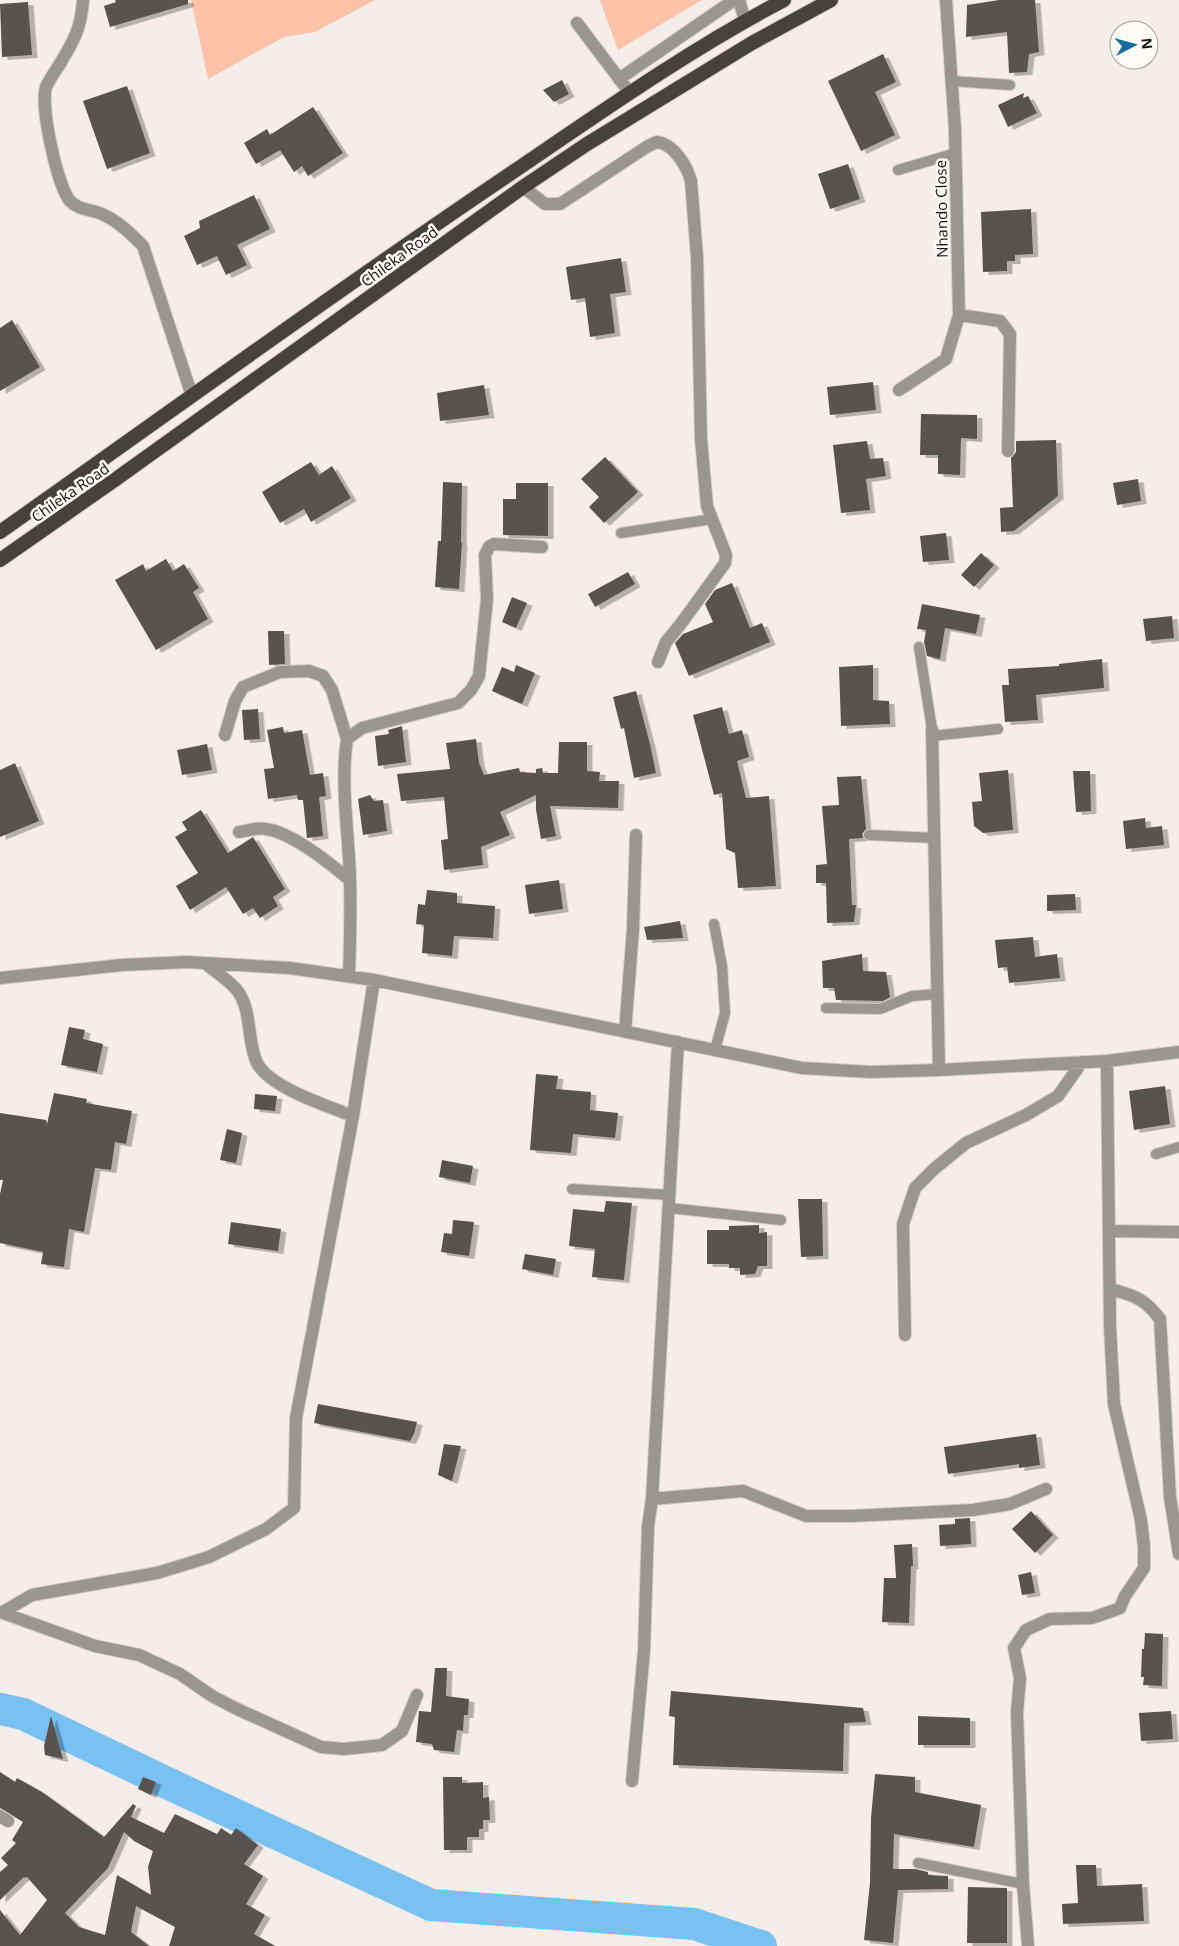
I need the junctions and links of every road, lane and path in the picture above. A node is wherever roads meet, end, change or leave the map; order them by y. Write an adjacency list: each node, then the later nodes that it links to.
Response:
1 (83, 0): 18 (street)
2 (734, 0): 9 (street)
3 (739, 0): 7 (street)
4 (784, 0): 7 (highway, Chileka Road)
5 (831, 0): 15 (highway, Chileka Road)
6 (946, 0): 10 (street, Nhando Close)
7 (746, 20): 12 (highway, Chileka Road)
8 (577, 23): 9 (street)
9 (619, 79): 12 (street)
10 (952, 81): 11 (lane); 13 (street, Nhando Close)
11 (1010, 85)
12 (630, 93): 18 (highway, Chileka Road)
13 (956, 153): 14 (lane); 16 (street, Nhando Close)
14 (898, 170)
15 (524, 187): 20 (street); 24 (highway, Chileka Road)
16 (959, 315): 17 (street, Nhando Close); 19 (street)
17 (899, 390)
18 (192, 396): 21 (highway, Chileka Road)
19 (1008, 451)
20 (712, 519): 22 (lane); 26 (street)
21 (0, 532)
22 (621, 533)
23 (542, 548): 30 (street)
24 (0, 560)
25 (919, 647): 28 (lane)
26 (658, 662)
27 (998, 729): 28 (lane)
28 (932, 732): 34 (street)
29 (225, 735): 30 (street)
30 (348, 740): 35 (street)
31 (239, 832): 35 (street)
32 (869, 835): 34 (lane)
33 (636, 836): 43 (street)
34 (935, 838): 41 (street)
35 (350, 880): 38 (street)
36 (714, 924): 45 (lane)
37 (205, 963): 38 (street); 39 (street); 50 (street)
38 (349, 976): 40 (street)
39 (0, 978)
40 (374, 980): 43 (street); 50 (street)
41 (938, 994): 42 (lane); 49 (street)
42 (826, 1008)
43 (626, 1032): 44 (street)
44 (678, 1042): 45 (street); 54 (street)
45 (714, 1050): 49 (street)
46 (1179, 1052): 47 (street)
47 (1108, 1061): 48 (street); 56 (street)
48 (1082, 1062): 49 (street); 59 (street)
49 (939, 1070)
50 (353, 1116): 63 (street)
51 (1179, 1147): 52 (lane)
52 (1156, 1154)
53 (572, 1189): 54 (lane)
54 (669, 1202): 55 (lane); 61 (street)
55 (781, 1220)
56 (1110, 1231): 57 (street); 58 (street)
57 (1179, 1232)
58 (1110, 1289): 62 (street); 67 (street)
59 (905, 1335)
60 (1046, 1489): 61 (street)
61 (652, 1499): 65 (street)
62 (1179, 1554)
63 (2, 1612): 64 (street)
64 (418, 1695)
65 (632, 1781)
66 (918, 1863): 67 (lane)
67 (1024, 1884): 68 (street)
68 (1028, 1946)

